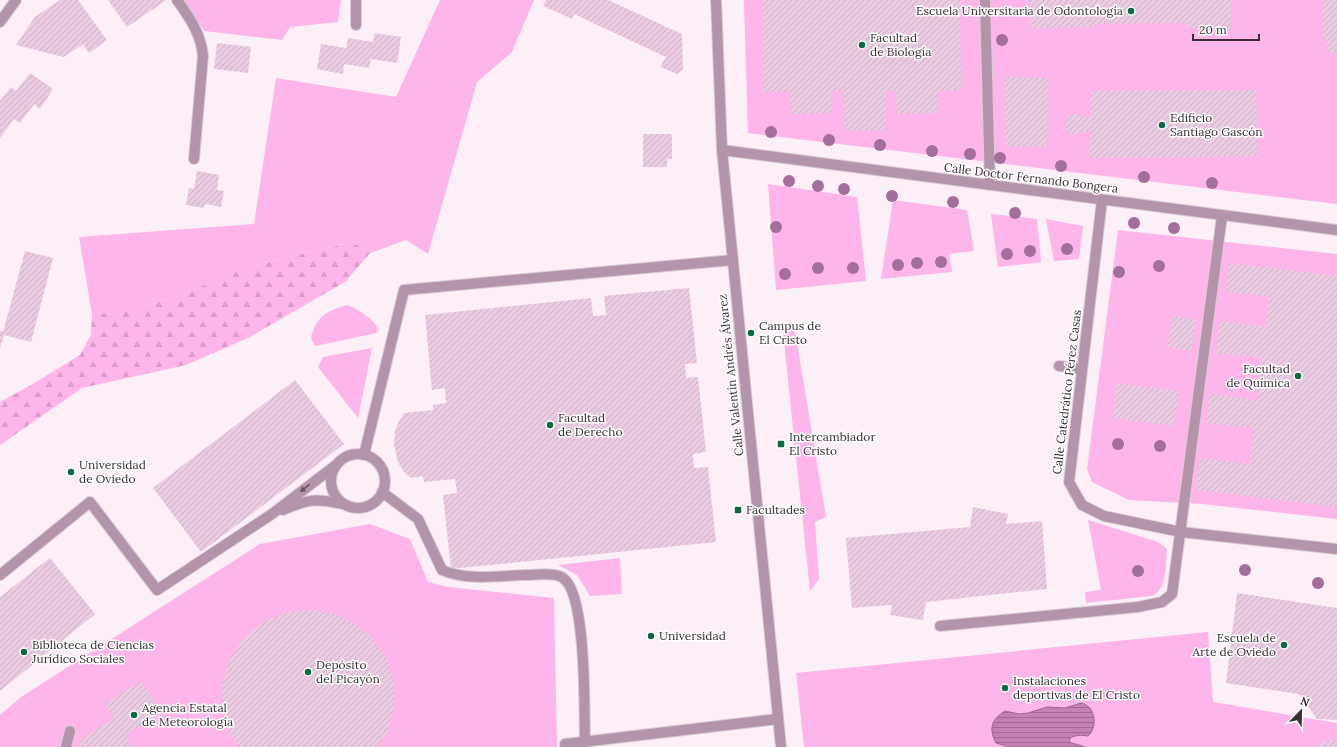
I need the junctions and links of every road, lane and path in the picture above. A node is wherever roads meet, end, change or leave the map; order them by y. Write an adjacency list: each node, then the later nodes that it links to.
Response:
1 (16, 0): 6 (street)
2 (177, 0): 9 (street)
3 (356, 0): 7 (street)
4 (716, 0): 8 (street, Calle Valentín Andrés Álvarez)
5 (985, 0): 10 (street)
6 (2, 17)
7 (356, 25)
8 (722, 150): 10 (street, Calle Doctor Fernando Bongera); 14 (street, Calle Valentín Andrés Álvarez)
9 (194, 159)
10 (990, 185): 11 (street, Calle Doctor Fernando Bongera)
11 (1102, 200): 12 (street, Calle Doctor Fernando Bongera); 16 (street, Calle Catedrático Pérez Casas)
12 (1222, 216): 13 (street, Calle Doctor Fernando Bongera); 22 (street)
13 (1337, 230)
14 (733, 260): 17 (street); 26 (street, Calle Valentín Andrés Álvarez)
15 (1059, 366): 16 (street)
16 (1082, 369): 22 (street, Calle Catedrático Pérez Casas)
17 (364, 455): 18 (street); 19 (street)
18 (336, 464): 20 (street); 21 (street, one-way to 21)
19 (382, 492): 20 (street); 28 (street)
20 (346, 505): 21 (street)
21 (272, 514): 24 (street)
22 (1181, 532): 23 (street, Calle Catedrático Pérez Casas); 25 (street)
23 (1337, 549)
24 (0, 575)
25 (940, 626)
26 (778, 719): 28 (street); 31 (street, Calle Valentín Andrés Álvarez)
27 (70, 731): 30 (street)
28 (585, 742): 29 (street)
29 (566, 744)
30 (66, 747)
31 (781, 747)

